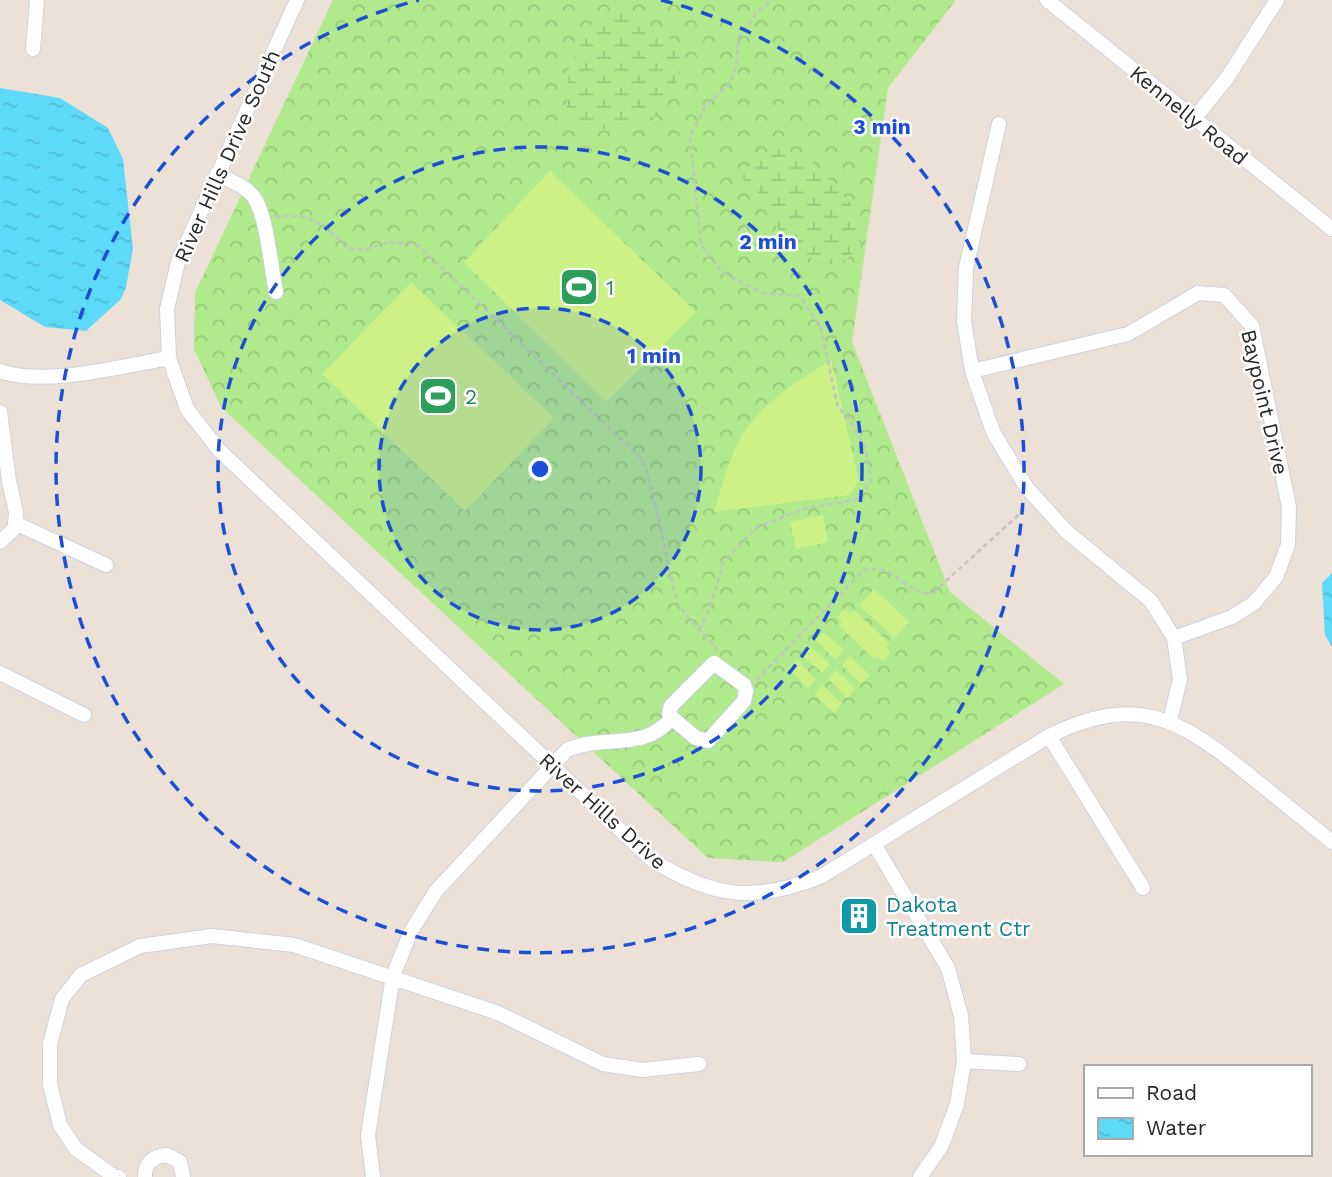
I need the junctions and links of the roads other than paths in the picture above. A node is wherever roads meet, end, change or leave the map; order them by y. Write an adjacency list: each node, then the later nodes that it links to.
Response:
1 (37, 0): 5 (street)
2 (297, 0): 8 (street, River Hills Drive South)
3 (1047, 0): 6 (street, Kennelly Road)
4 (1277, 0): 6 (street)
5 (33, 50)
6 (1194, 119): 9 (street, Kennelly Road)
7 (999, 124): 12 (street)
8 (217, 174): 10 (street); 11 (street, River Hills Drive South)
9 (1332, 229)
10 (276, 292)
11 (169, 358): 13 (street); 24 (street, River Hills Drive)
12 (972, 371): 18 (street); 18 (street, Baypoint Drive)
13 (0, 372)
14 (0, 412): 15 (street)
15 (15, 523): 16 (street); 17 (street)
16 (0, 542)
17 (106, 565)
18 (1174, 638): 22 (street)
19 (0, 673): 20 (street)
20 (84, 716)
21 (672, 718): 21 (street); 24 (street)
22 (1170, 721): 23 (street, River Hills Drive); 25 (street, River Hills Drive)
23 (1049, 736): 26 (street, River Hills Drive); 27 (street)
24 (552, 766): 26 (street, River Hills Drive); 28 (street)
25 (1331, 840)
26 (874, 844): 29 (street)
27 (1143, 888)
28 (393, 976): 30 (street); 32 (street); 35 (street)
29 (964, 1061): 31 (street); 36 (street)
30 (699, 1064)
31 (1019, 1064)
32 (119, 1177)
33 (145, 1177): 34 (street)
34 (183, 1177)
35 (373, 1177)
36 (920, 1177)

